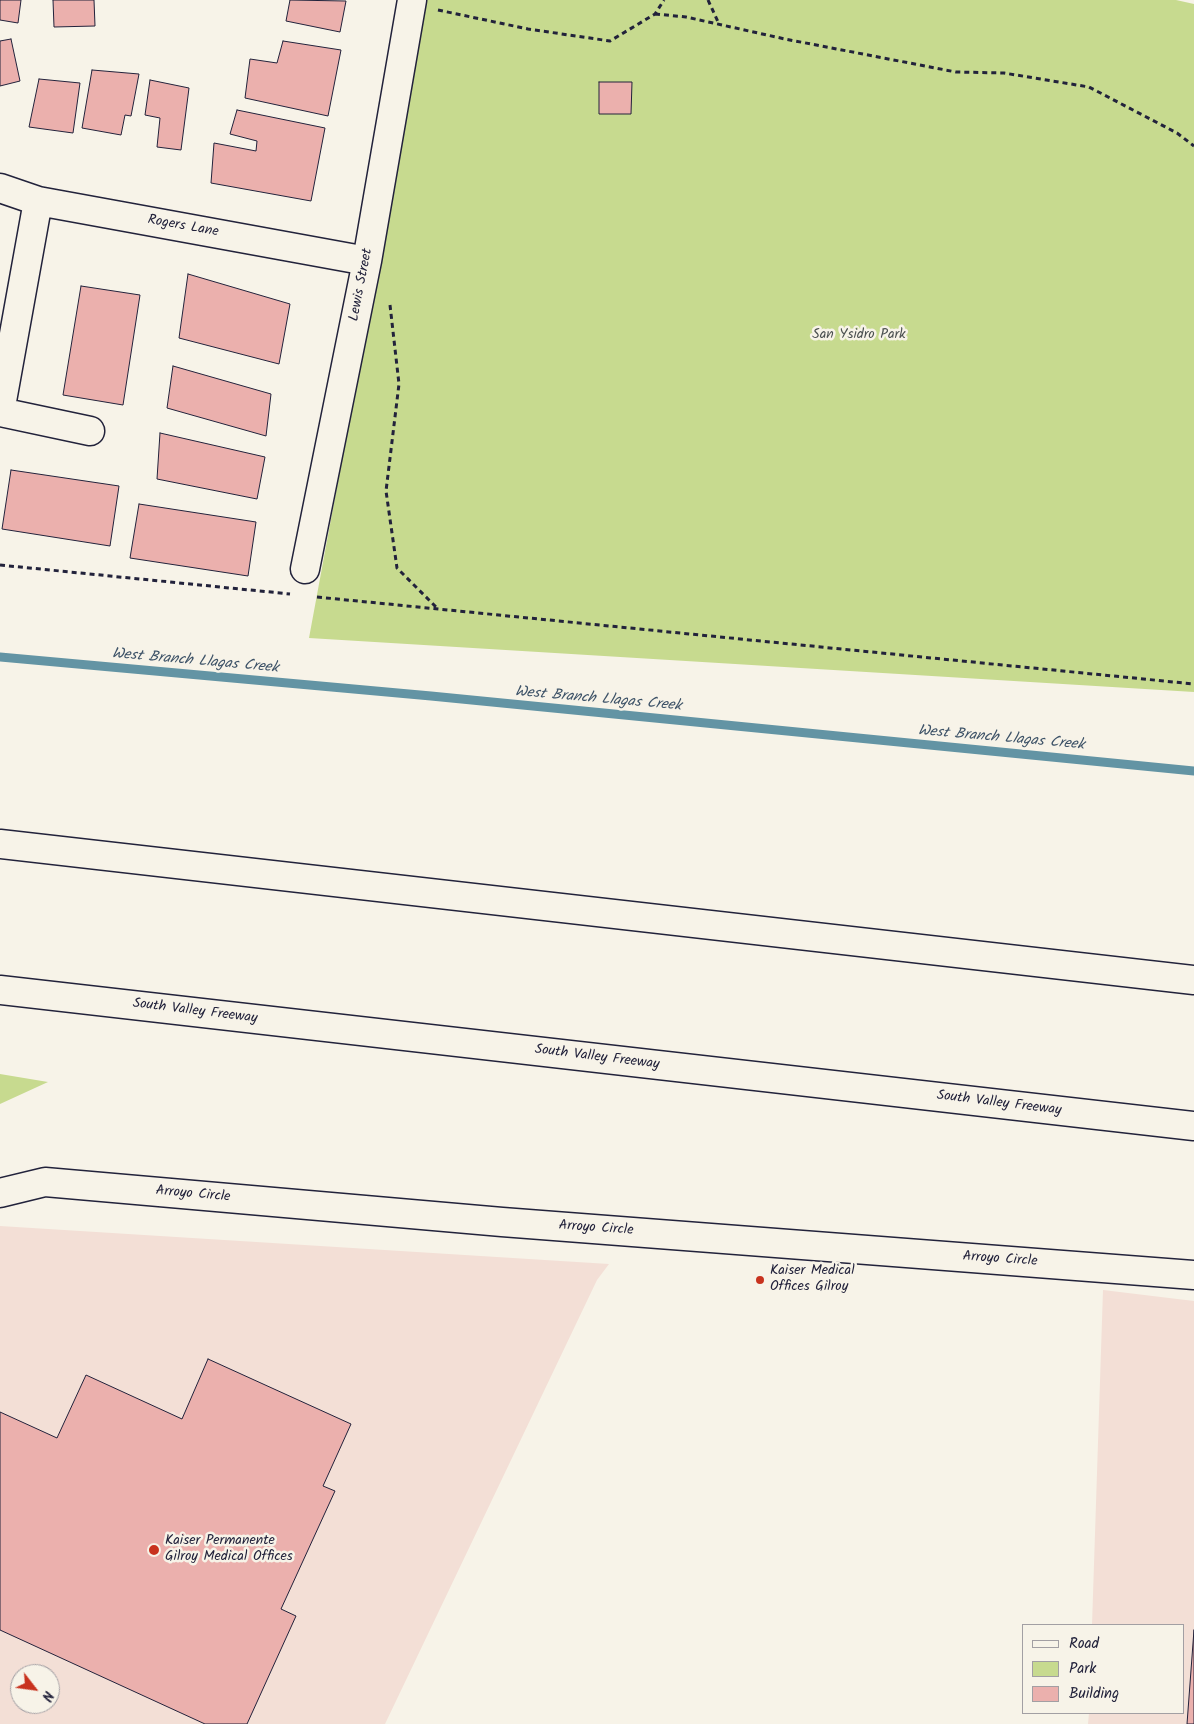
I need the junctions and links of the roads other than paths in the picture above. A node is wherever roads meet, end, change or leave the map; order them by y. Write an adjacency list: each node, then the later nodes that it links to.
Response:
1 (411, 2): 4 (main road, Lewis Street)
2 (0, 188): 3 (main road, Rogers Lane)
3 (38, 201): 4 (main road, Rogers Lane); 5 (main road)
4 (367, 261): 7 (main road, Lewis Street)
5 (0, 412): 6 (main road)
6 (90, 431)
7 (305, 569)
8 (0, 844): 9 (main road)
9 (1194, 980)
10 (0, 990): 11 (main road, South Valley Freeway)
11 (1194, 1126)
12 (0, 1193): 13 (main road, Arroyo Circle)
13 (1194, 1275)

